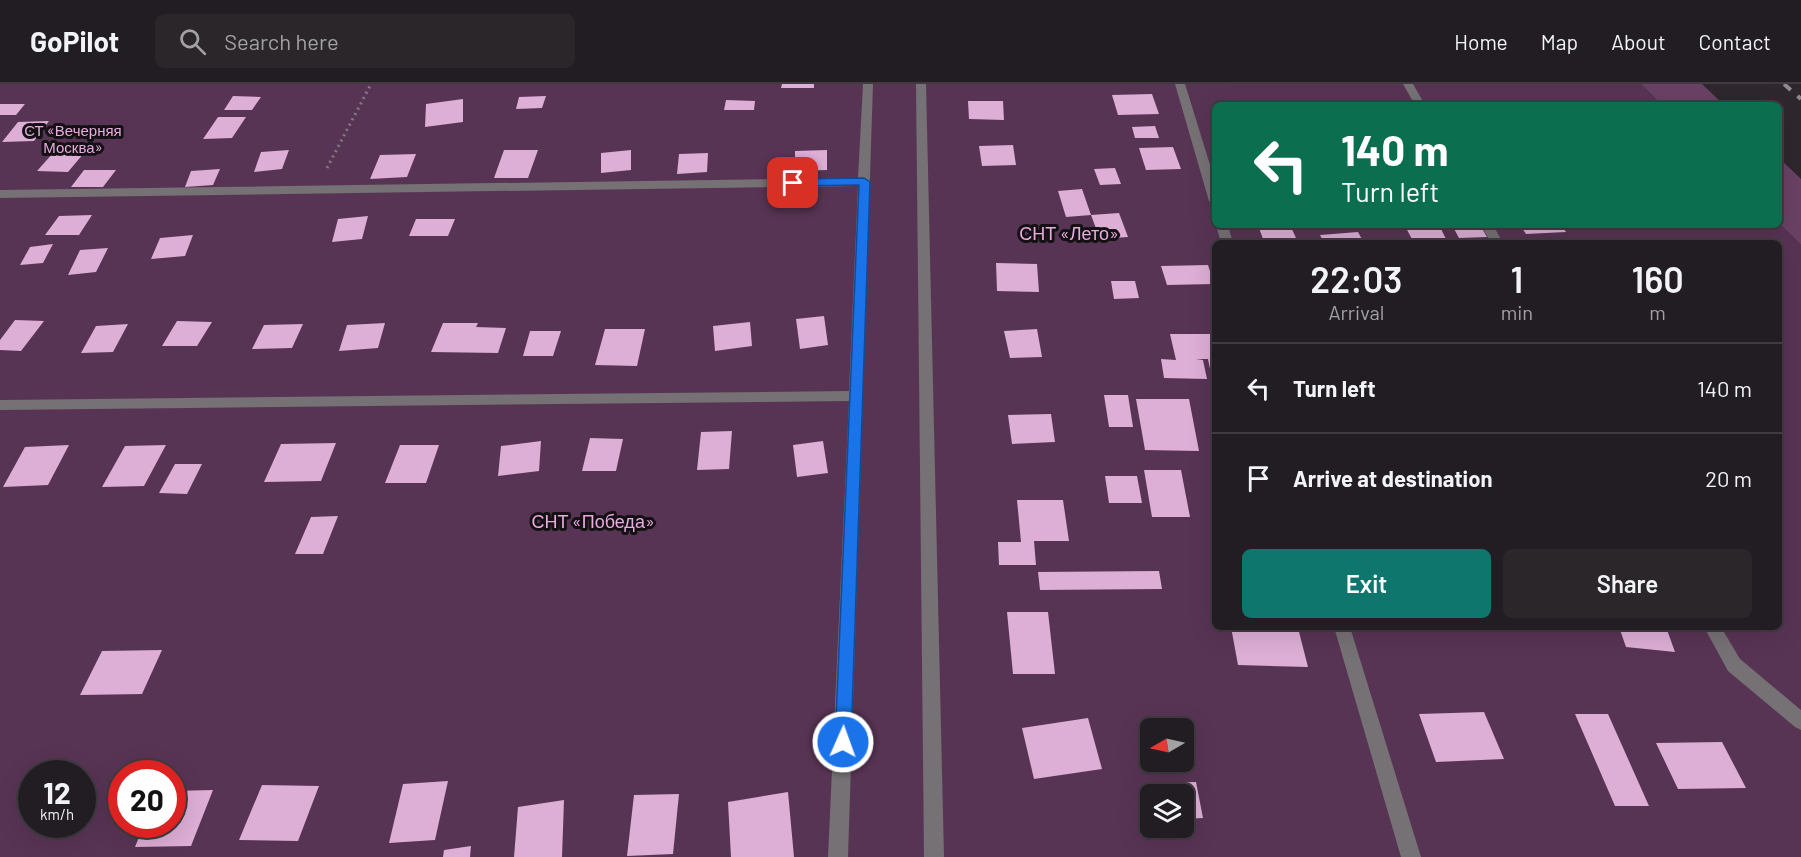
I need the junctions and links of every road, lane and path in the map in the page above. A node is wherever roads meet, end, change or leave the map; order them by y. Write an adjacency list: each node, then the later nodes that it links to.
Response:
1 (370, 84): 8 (path)
2 (868, 84): 7 (street)
3 (921, 84): 17 (street)
4 (1180, 84): 9 (street)
5 (1408, 84): 6 (street)
6 (1418, 102)
7 (864, 182): 8 (street); 11 (street)
8 (316, 189): 10 (street)
9 (1212, 191)
10 (0, 194)
11 (856, 396): 12 (street); 16 (street)
12 (0, 405)
13 (1343, 630): 18 (street)
14 (1714, 630): 15 (street)
15 (1801, 720)
16 (838, 857)
17 (934, 857)
18 (1411, 857)

